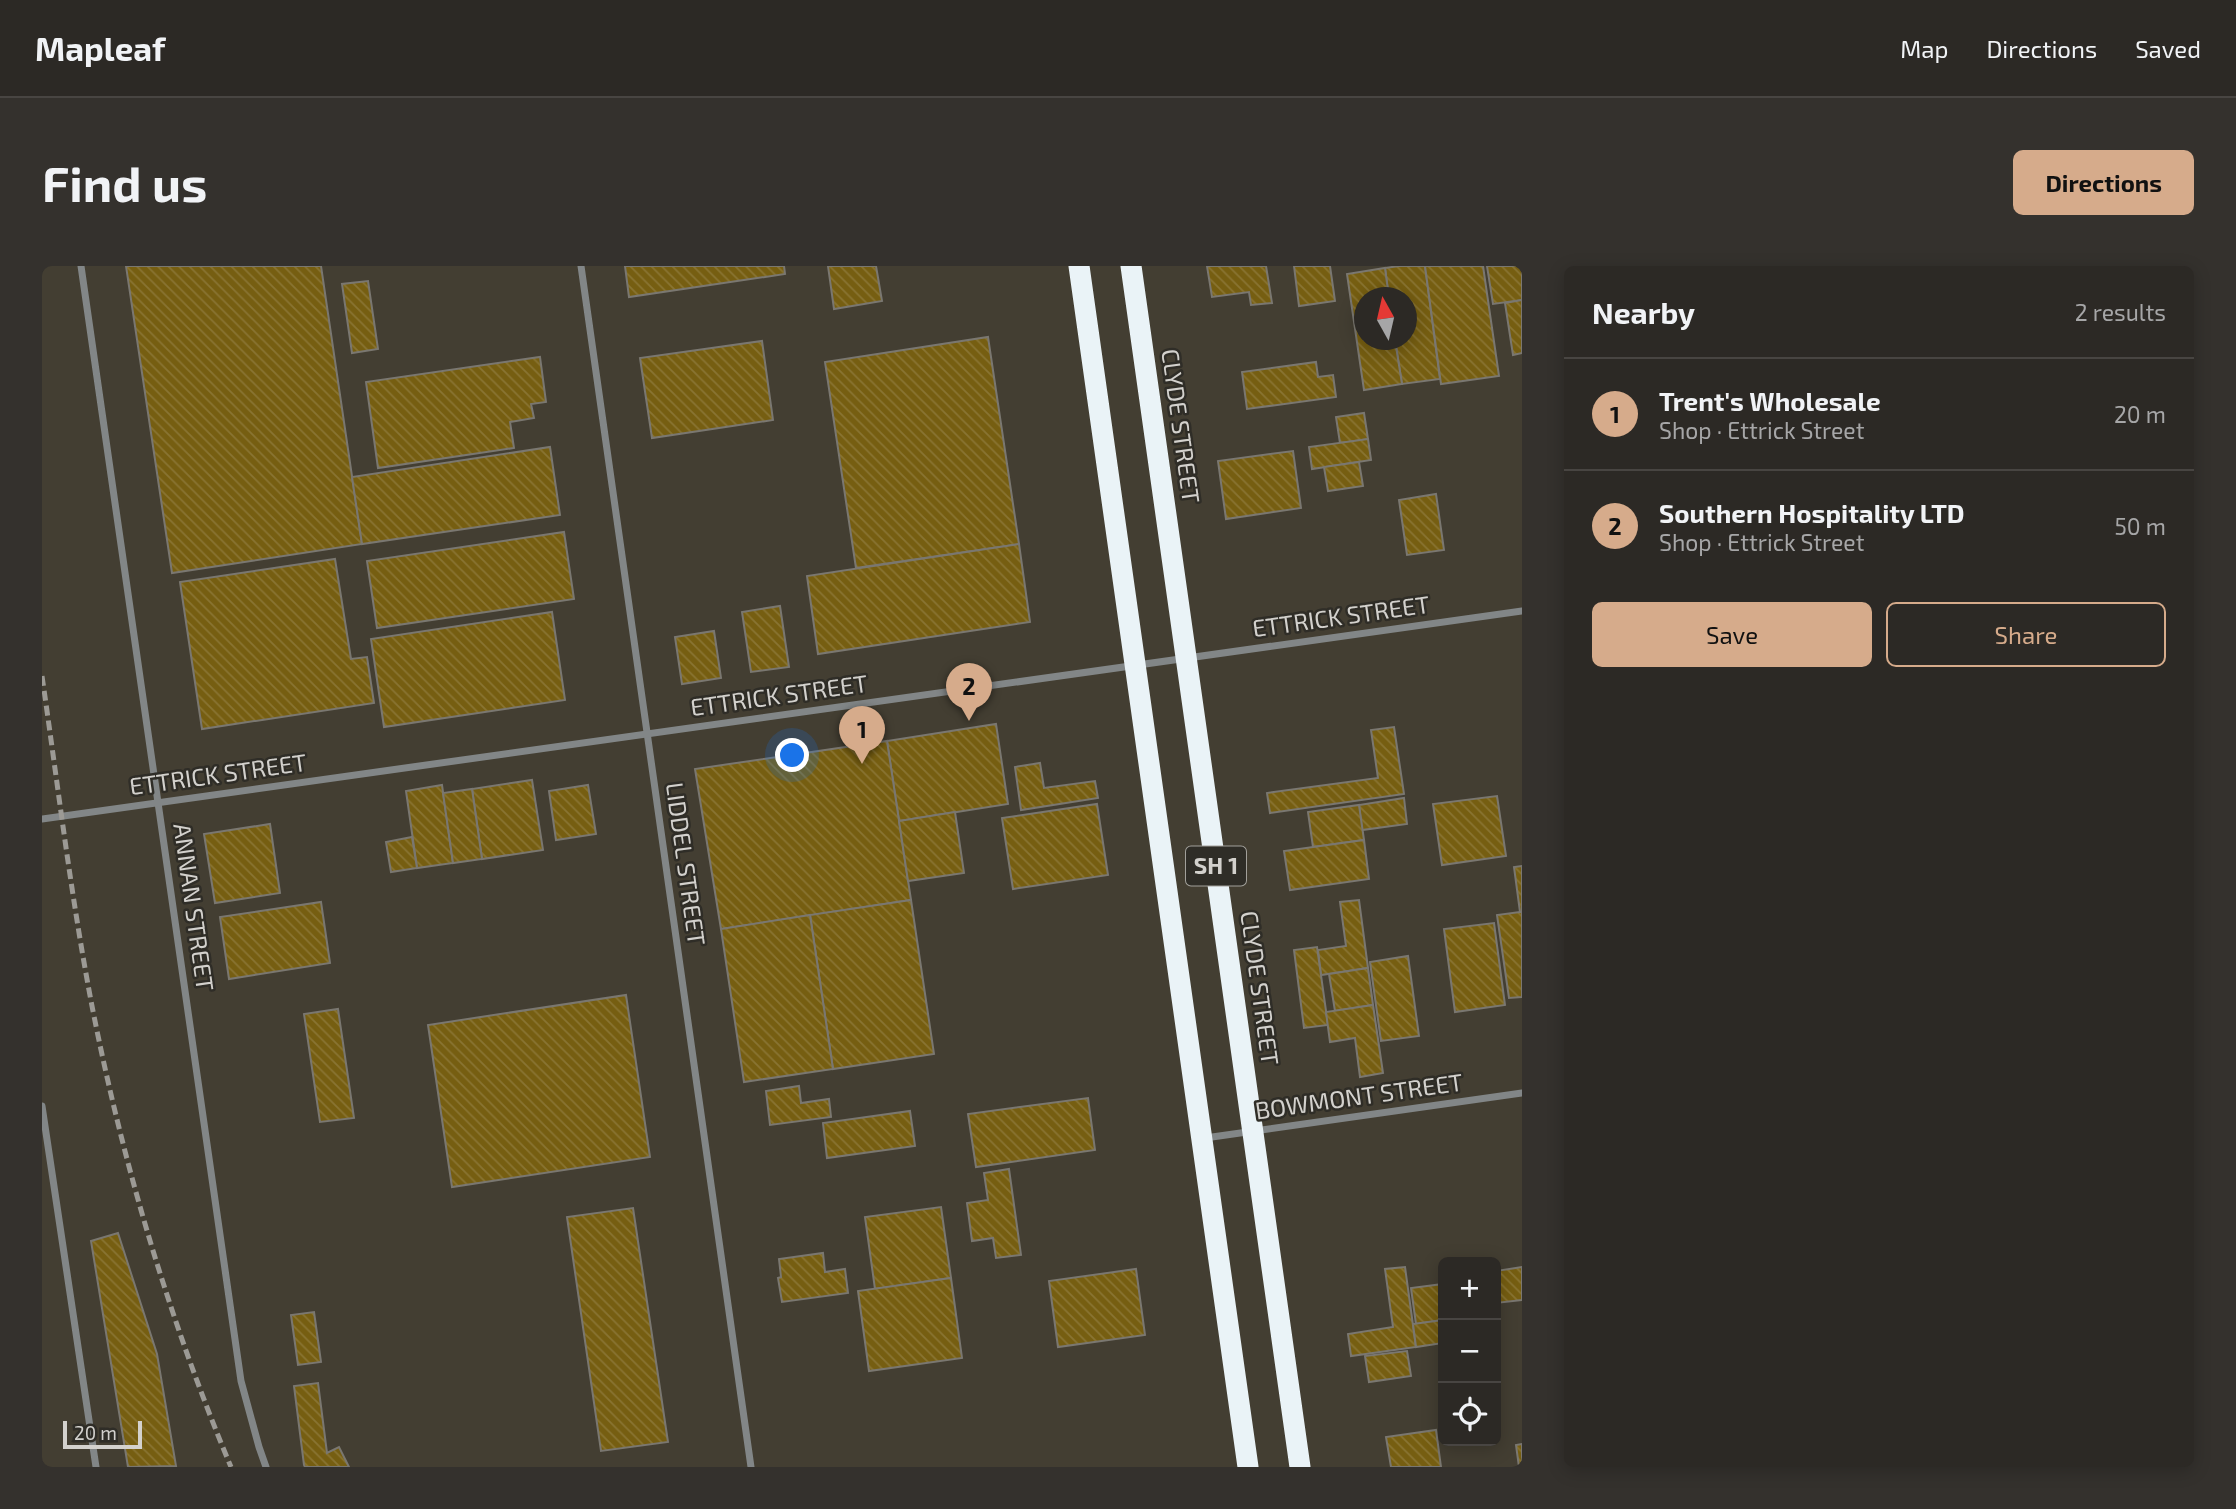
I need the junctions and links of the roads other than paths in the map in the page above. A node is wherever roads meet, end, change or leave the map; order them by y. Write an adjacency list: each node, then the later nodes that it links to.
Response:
1 (81, 266): 9 (street, ANNAN STREET)
2 (581, 266): 8 (street, LIDDEL STREET)
3 (1079, 266): 7 (highway, SH 1)
4 (1130, 266): 6 (highway, CLYDE STREET / SH 1)
5 (1522, 611): 6 (street, ETTRICK STREET)
6 (1186, 658): 7 (street, ETTRICK STREET); 13 (highway, CLYDE STREET / SH 1)
7 (1134, 665): 8 (street, ETTRICK STREET); 14 (highway, SH 1)
8 (648, 735): 9 (street, ETTRICK STREET); 17 (street, LIDDEL STREET)
9 (159, 803): 10 (street, ETTRICK STREET); 16 (street, ANNAN STREET)
10 (42, 819)
11 (1522, 1093): 13 (street, BOWMONT STREET)
12 (42, 1106): 15 (street)
13 (1253, 1131): 14 (street, BOWMONT STREET); 19 (highway, CLYDE STREET / SH 1)
14 (1201, 1139): 18 (highway, SH 1)
15 (96, 1467)
16 (266, 1467)
17 (751, 1467)
18 (1248, 1467)
19 (1300, 1467)

